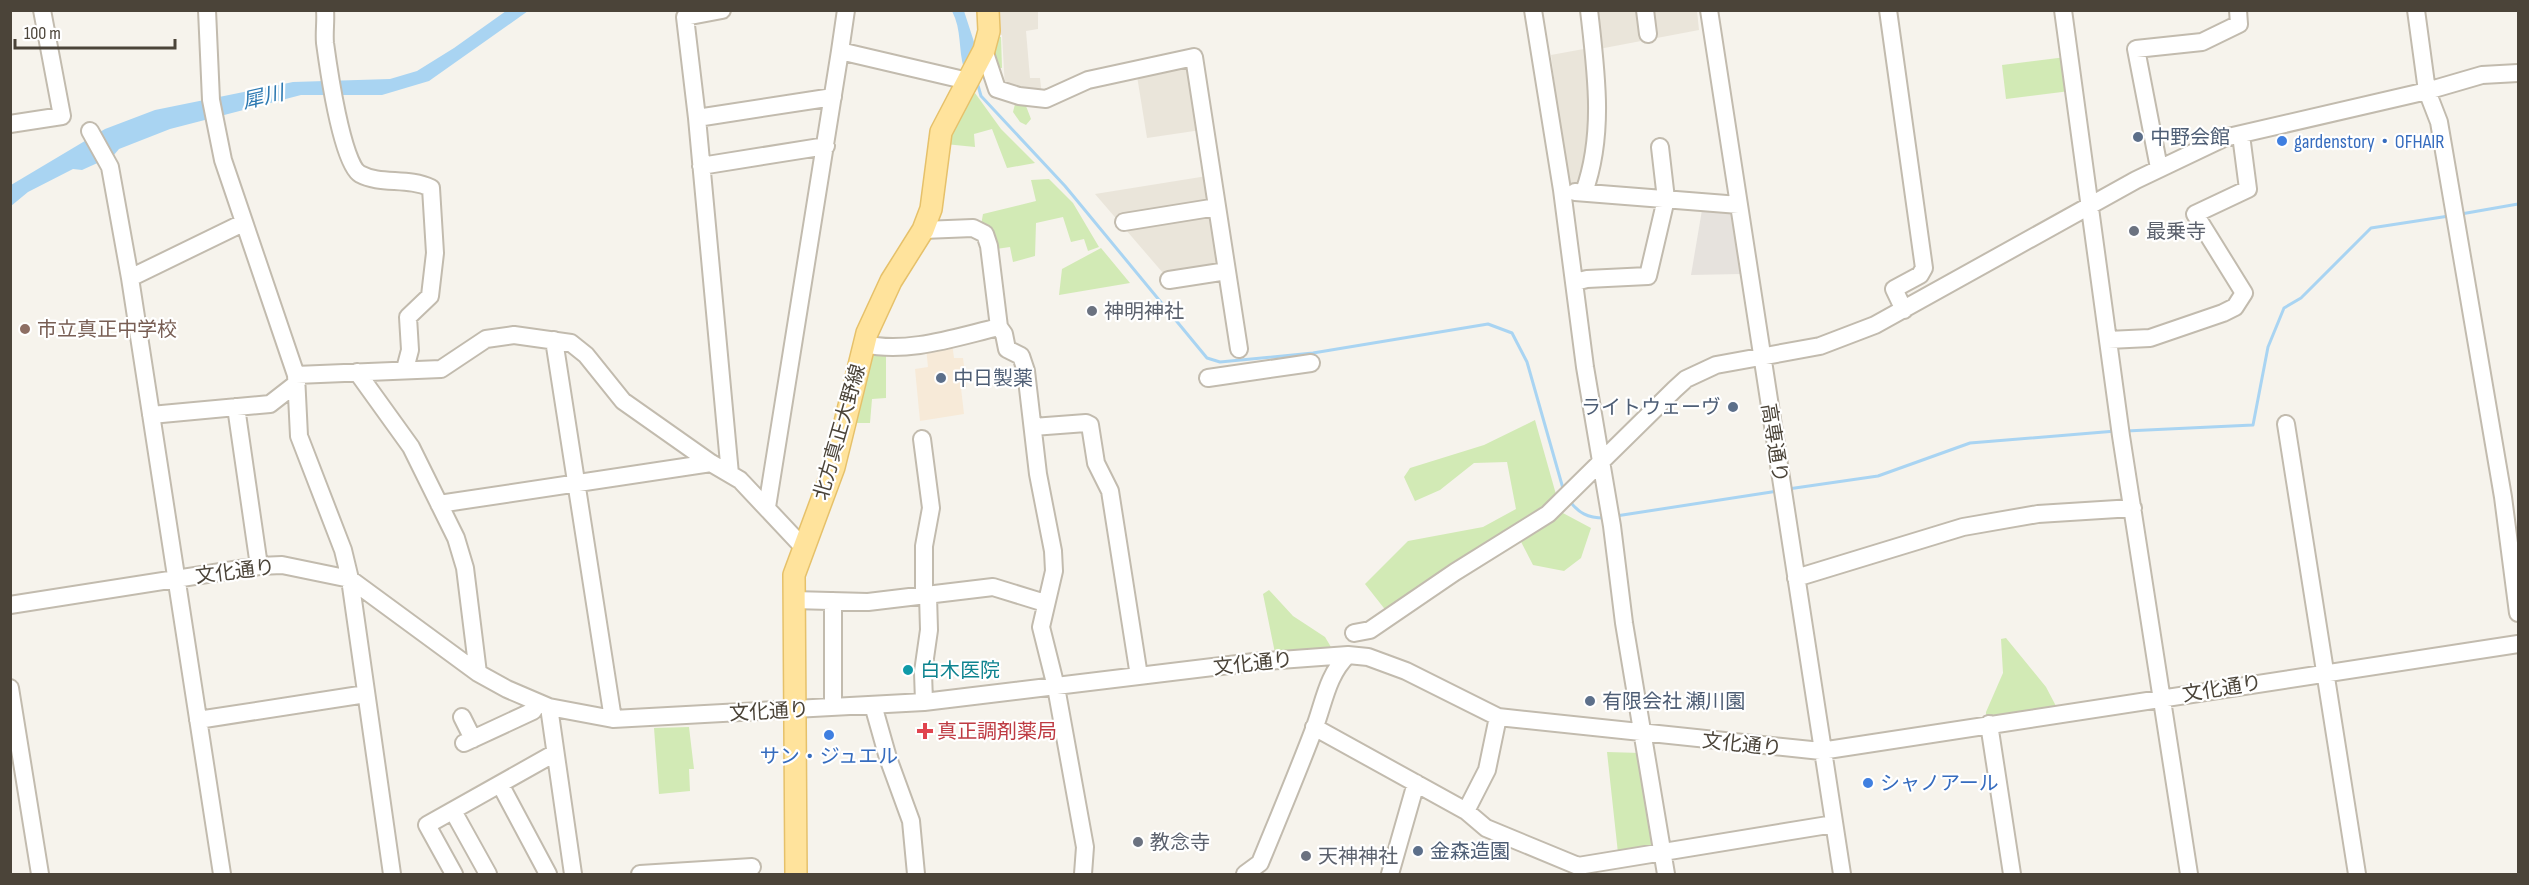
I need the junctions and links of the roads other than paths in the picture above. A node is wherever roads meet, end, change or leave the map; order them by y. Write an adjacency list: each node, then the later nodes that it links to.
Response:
1 (42, 10): 23 (street)
2 (207, 10): 36 (street)
3 (722, 10): 22 (street)
4 (846, 10): 17 (street)
5 (988, 10): 16 (main road, 北方真正大野線)
6 (1533, 10): 30 (street)
7 (1589, 10): 31 (street)
8 (1645, 10): 15 (street)
9 (1709, 10): 34 (street, 高専通り)
10 (1888, 10): 43 (street)
11 (2063, 10): 33 (street)
12 (2238, 10): 29 (street)
13 (2416, 10): 20 (street)
14 (323, 12): 51 (street)
15 (1648, 34)
16 (984, 50): 19 (main road, 北方真正大野線); 35 (street)
17 (840, 51): 19 (street); 21 (street)
18 (2518, 73): 20 (street)
19 (968, 81): 38 (main road, 北方真正大野線)
20 (2427, 91): 25 (street); 77 (street)
21 (833, 97): 22 (street); 26 (street)
22 (698, 118): 28 (street)
23 (10, 124)
24 (90, 131): 40 (street)
25 (2241, 135): 29 (street); 46 (street)
26 (826, 146): 28 (street); 65 (street)
27 (1660, 147): 32 (street)
28 (700, 166): 62 (street)
29 (2159, 168): 33 (street)
30 (1562, 190): 31 (street); 42 (street)
31 (1584, 192): 32 (street)
32 (1666, 199): 34 (street); 42 (street)
33 (2091, 204): 43 (street); 46 (street)
34 (1738, 205): 49 (street, 高専通り)
35 (1217, 207): 37 (street); 39 (street)
36 (243, 222): 40 (street); 54 (street)
37 (1124, 222)
38 (923, 230): 44 (street); 47 (main road, 北方真正大野線)
39 (1227, 272): 41 (street); 48 (street)
40 (130, 278): 56 (street)
41 (1169, 280)
42 (1575, 282): 60 (street)
43 (1904, 310): 49 (street)
44 (999, 327): 47 (street); 58 (street)
45 (554, 340): 51 (street); 61 (street); 63 (street)
46 (2108, 340): 66 (street)
47 (864, 344): 67 (main road, 北方真正大野線)
48 (1239, 349)
49 (1762, 358): 60 (street); 70 (street, 高専通り)
50 (1311, 363): 53 (street)
51 (405, 369): 52 (street)
52 (357, 372): 54 (street); 64 (street)
53 (1208, 378)
54 (296, 379): 55 (street); 71 (street)
55 (236, 407): 56 (street); 68 (street)
56 (151, 415): 69 (street)
57 (2286, 424): 82 (street)
58 (1033, 427): 75 (street); 83 (street)
59 (922, 439): 72 (street)
60 (1600, 461): 78 (street); 99 (street)
61 (711, 464): 62 (street); 63 (street)
62 (730, 474): 65 (street)
63 (576, 483): 64 (street); 95 (street)
64 (439, 504): 81 (street)
65 (767, 507): 67 (street)
66 (2133, 508): 70 (street); 87 (street)
67 (803, 547): 73 (main road, 北方真正大野線)
68 (259, 566): 69 (street, 文化通り); 71 (street, 文化通り)
69 (176, 578): 76 (street, 文化通り); 96 (street)
70 (1796, 578): 100 (street, 高専通り)
71 (350, 579): 81 (street, 文化通り); 86 (street)
72 (926, 595): 74 (street); 75 (street); 88 (street)
73 (793, 600): 74 (street); 92 (main road, 北方真正大野線)
74 (832, 601): 91 (street)
75 (1045, 603): 84 (street)
76 (10, 605)
77 (2518, 613)
78 (1354, 633)
79 (2518, 644): 82 (street, 文化通り)
80 (1348, 655): 83 (street, 文化通り); 94 (street, 文化通り); 98 (street)
81 (478, 673): 89 (street, 文化通り)
82 (2325, 673): 87 (street, 文化通り); 128 (street)
83 (1139, 676): 84 (street, 文化通り)
84 (1056, 687): 88 (street, 文化通り); 121 (street)
85 (10, 688): 111 (street)
86 (366, 694): 96 (street); 113 (street)
87 (2160, 698): 97 (street, 文化通り); 127 (street)
88 (924, 702): 90 (street, 文化通り)
89 (543, 705): 93 (street); 95 (street, 文化通り); 101 (street)
90 (878, 705): 91 (street, 文化通り); 120 (street)
91 (833, 707): 92 (street, 文化通り)
92 (795, 710): 95 (street, 文化通り); 119 (main road, 北方真正大野線)
93 (462, 717)
94 (1498, 717): 99 (street, 文化通り); 105 (street)
95 (613, 719)
96 (198, 720): 112 (street)
97 (1989, 724): 100 (street, 文化通り); 126 (street)
98 (1314, 727): 102 (street); 122 (street)
99 (1643, 734): 100 (street, 文化通り); 107 (street)
100 (1821, 751): 106 (street, 高専通り)
101 (555, 753): 103 (street); 117 (street)
102 (1416, 783): 105 (street); 123 (street)
103 (500, 784): 104 (street); 116 (street)
104 (453, 811): 114 (street); 115 (street)
105 (1466, 811): 109 (street)
106 (1834, 824): 107 (street); 125 (street, 高専通り)
107 (1662, 852): 109 (street); 124 (street)
108 (752, 867): 110 (street)
109 (1574, 870)
110 (735, 871): 118 (street)
111 (40, 874)
112 (222, 874)
113 (392, 874)
114 (454, 874)
115 (488, 874)
116 (548, 874)
117 (573, 874)
118 (640, 874)
119 (796, 874)
120 (915, 874)
121 (1083, 874)
122 (1245, 874)
123 (1390, 874)
124 (1666, 874)
125 (1842, 874)
126 (2012, 874)
127 (2189, 874)
128 (2357, 874)

